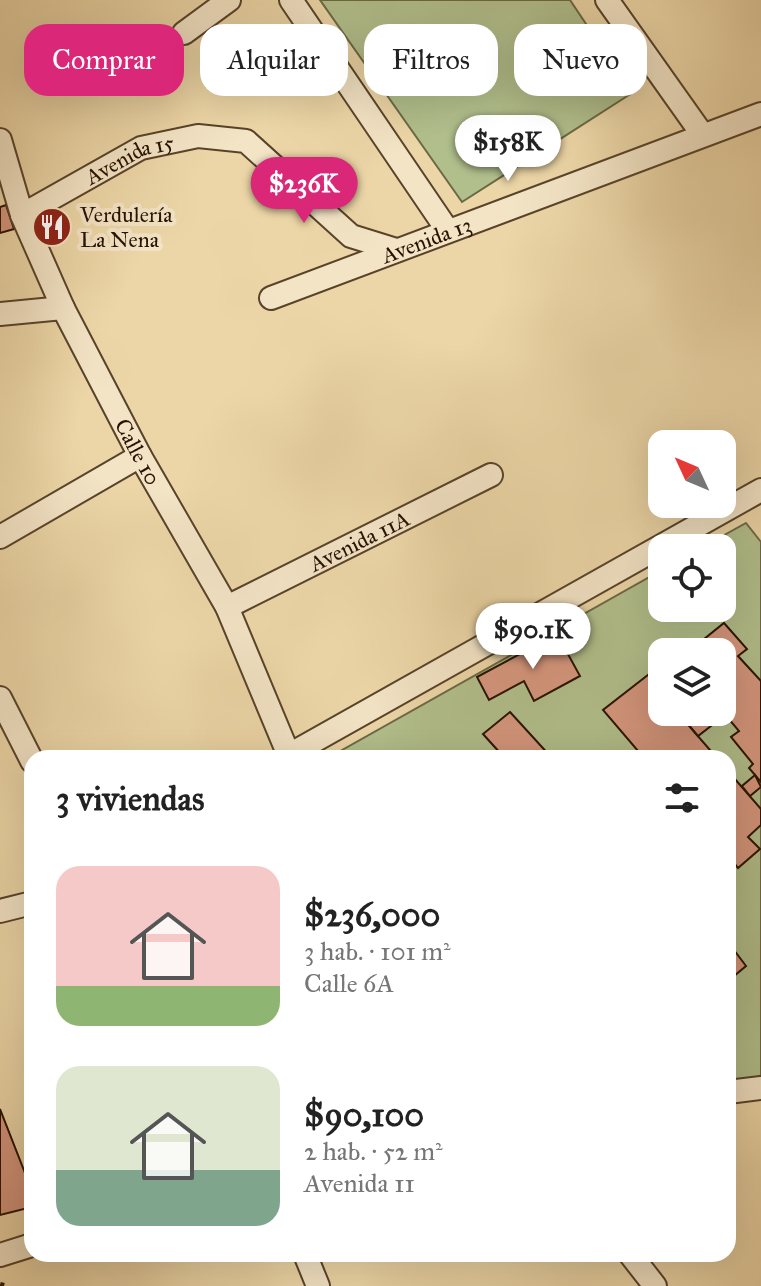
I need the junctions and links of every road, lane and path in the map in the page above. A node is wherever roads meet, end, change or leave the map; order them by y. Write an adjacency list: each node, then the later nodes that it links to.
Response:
1 (229, 0): 4 (street)
2 (291, 0): 9 (street)
3 (607, 0): 6 (street)
4 (184, 33)
5 (761, 114): 6 (street, Avenida 13)
6 (702, 134): 9 (street, Avenida 13)
7 (0, 140): 8 (street, Calle 10)
8 (22, 215): 10 (street, Avenida 15); 12 (street, Calle 10)
9 (448, 231): 10 (street, Avenida 13)
10 (396, 250): 11 (street, Avenida 13)
11 (271, 298)
12 (63, 308): 13 (street); 14 (street, Calle 10)
13 (0, 314)
14 (140, 456): 17 (street); 18 (street, Calle 10)
15 (491, 475): 18 (street, Avenida 11A)
16 (758, 498): 22 (street)
17 (0, 537)
18 (227, 607): 21 (street, Calle 10)
19 (0, 698): 20 (street)
20 (26, 750)
21 (287, 750)
22 (303, 750)
23 (24, 905): 24 (street)
24 (0, 911)
25 (761, 1088): 26 (street)
26 (736, 1091)
27 (24, 1248): 28 (street)
28 (0, 1255)
29 (308, 1262): 31 (street)
30 (636, 1262): 32 (street)
31 (318, 1286)
32 (655, 1286)

